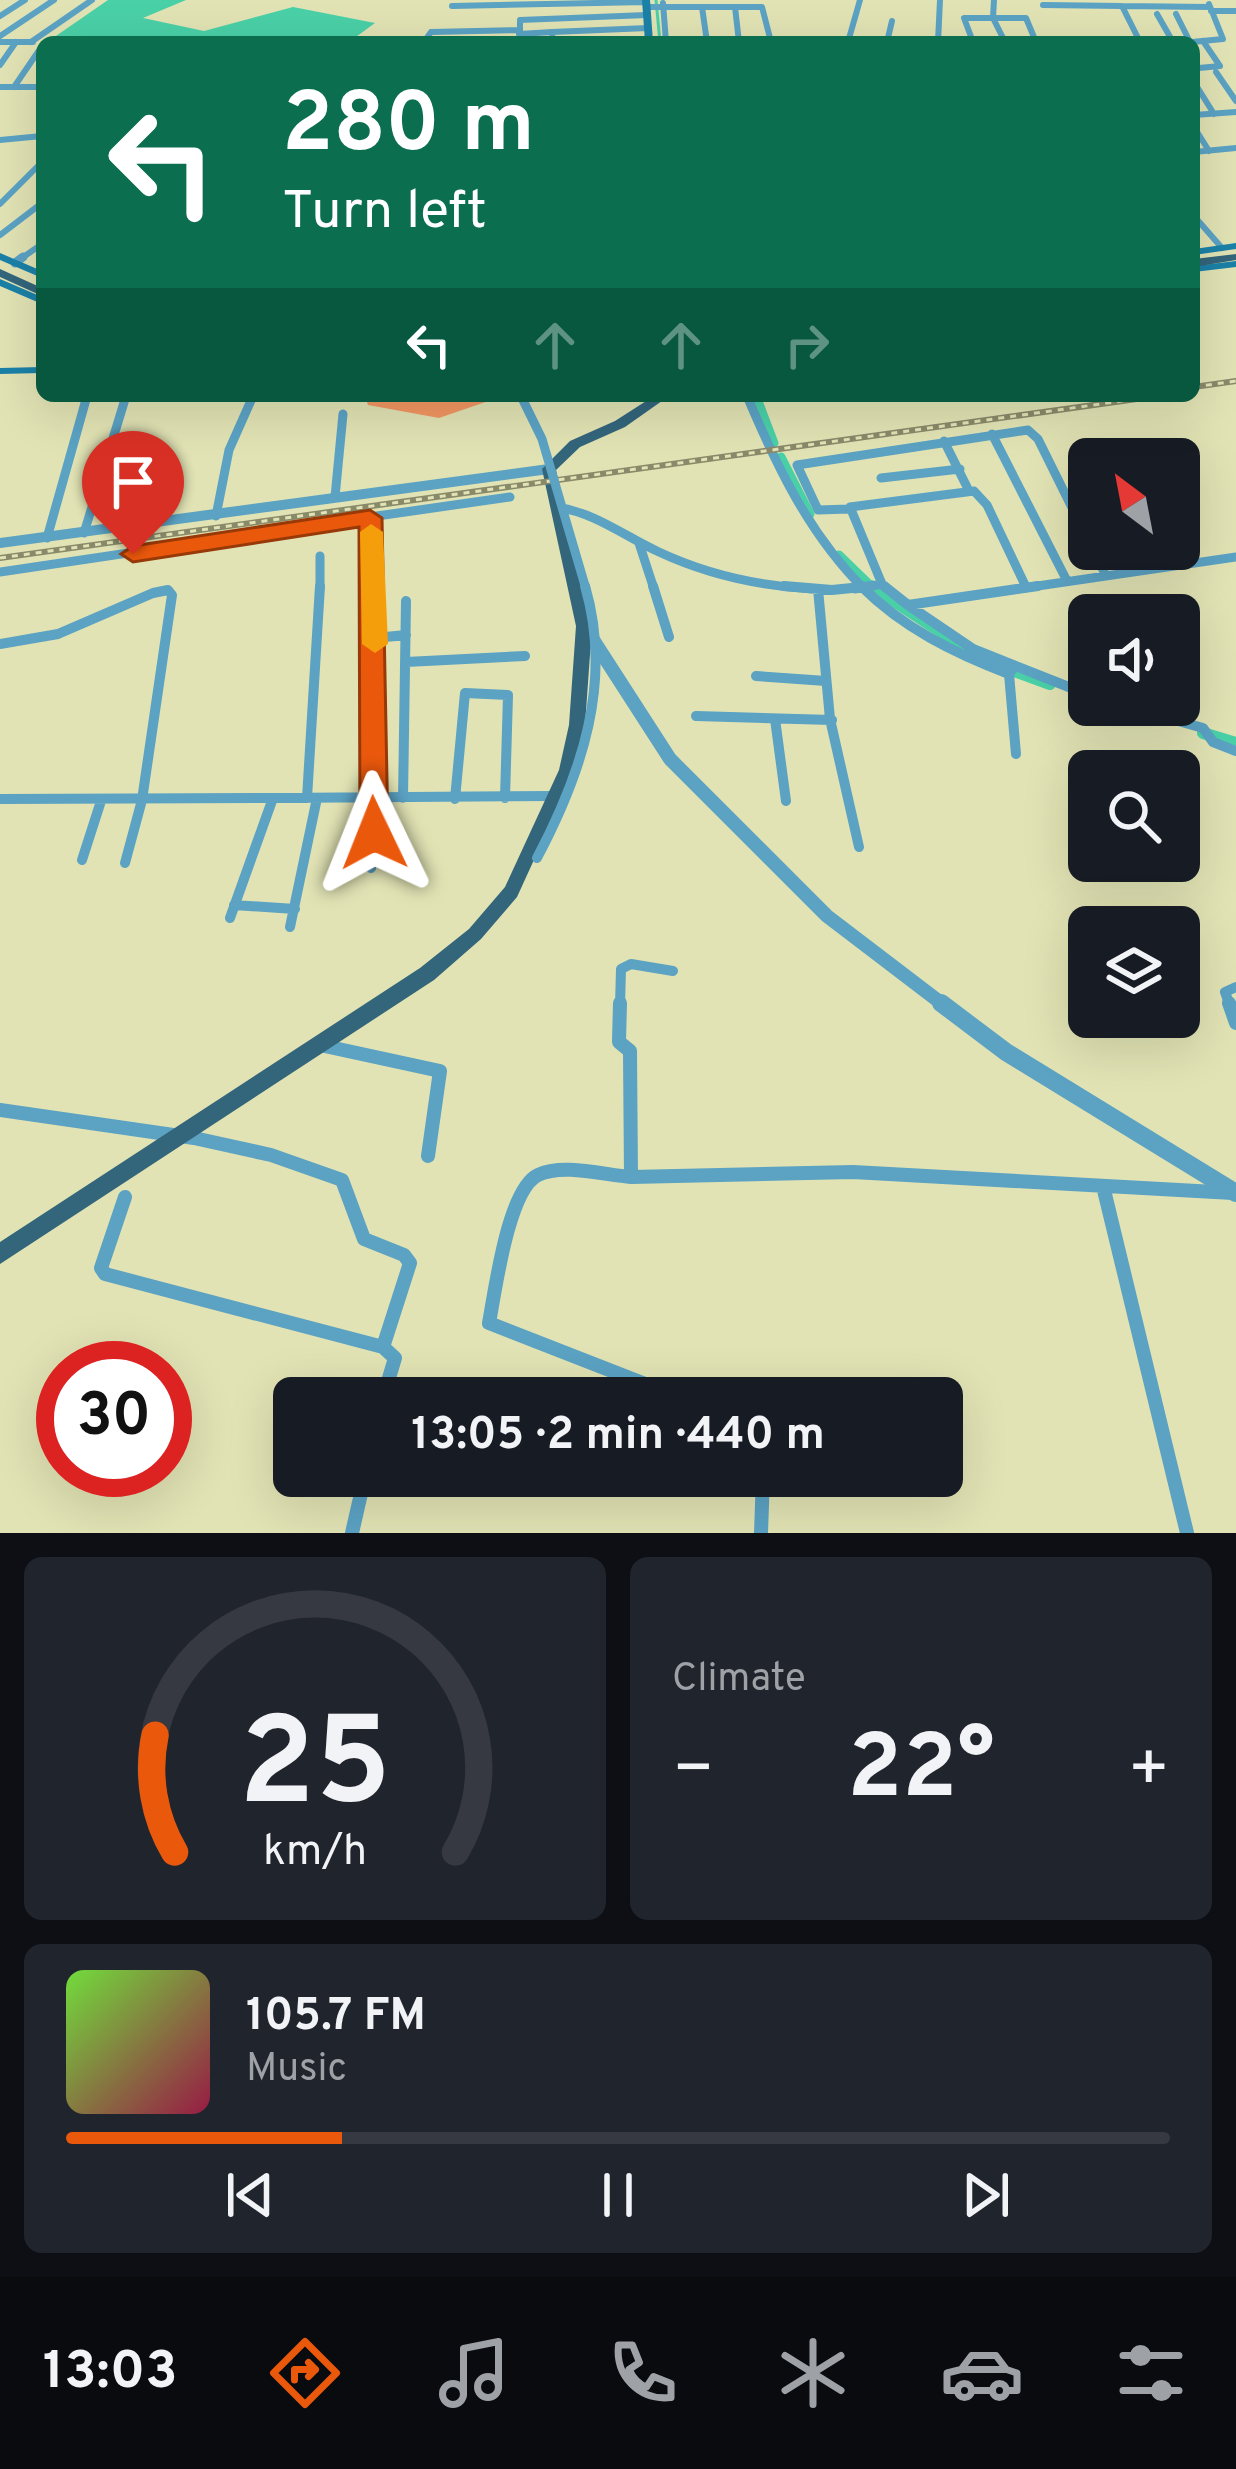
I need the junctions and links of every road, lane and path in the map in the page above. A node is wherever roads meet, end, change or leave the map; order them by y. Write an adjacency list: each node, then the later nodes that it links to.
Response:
1 (25, 0): 19 (street)
2 (54, 0): 43 (street)
3 (92, 0): 26 (street)
4 (860, 0): 34 (street)
5 (940, 0): 36 (street)
6 (968, 0): 20 (street)
7 (994, 0): 22 (street)
8 (1022, 0): 21 (street)
9 (1043, 5): 12 (street)
10 (452, 6): 11 (street)
11 (653, 6): 14 (street); 24 (main road); 25 (street); 30 (street)
12 (1122, 6): 13 (street); 40 (street)
13 (1209, 6): 16 (street); 46 (street)
14 (702, 7): 15 (street); 31 (street)
15 (735, 7): 32 (street); 33 (street)
16 (1236, 11)
17 (1157, 14): 41 (street)
18 (1176, 14): 42 (street)
19 (0, 16)
20 (967, 17): 22 (street); 37 (street)
21 (1021, 17): 22 (street); 39 (street)
22 (993, 18): 38 (street)
23 (892, 21): 35 (street)
24 (648, 28): 28 (street); 29 (main road)
25 (519, 35): 27 (street)
26 (40, 36)
27 (428, 36)
28 (564, 36)
29 (649, 36)
30 (665, 36)
31 (705, 36)
32 (738, 36)
33 (770, 36)
34 (850, 36)
35 (888, 36)
36 (938, 36)
37 (972, 36)
38 (1001, 36)
39 (1032, 36)
40 (1136, 36)
41 (1170, 36)
42 (1188, 36)
43 (0, 39): 49 (street)
44 (36, 39): 50 (street)
45 (1236, 39): 46 (street)
46 (1222, 40): 48 (street)
47 (1200, 41): 48 (street)
48 (1203, 41): 53 (street)
49 (16, 42): 50 (street); 54 (street)
50 (31, 42): 51 (street)
51 (36, 43)
52 (36, 53): 57 (street)
53 (1200, 64)
54 (0, 65)
55 (1216, 72): 61 (street)
56 (0, 86): 57 (street)
57 (14, 87): 58 (street)
58 (36, 87)
59 (1200, 91): 64 (street)
60 (36, 98): 62 (street)
61 (1236, 101)
62 (33, 103)
63 (1236, 112): 64 (street)
64 (1214, 113): 65 (street)
65 (1200, 114)
66 (36, 137): 68 (street)
67 (1200, 137): 70 (street)
68 (0, 140)
69 (1236, 148): 70 (street)
70 (1209, 151): 71 (street)
71 (1200, 152)
72 (36, 168): 73 (street)
73 (0, 204)
74 (36, 208): 76 (street)
75 (1200, 222): 78 (street)
76 (0, 235)
77 (36, 248): 80 (street)
78 (1233, 253): 79 (main road)
79 (1200, 259)
80 (15, 263): 81 (main road); 82 (main road)
81 (0, 269): 83 (main road); 84 (main road)
82 (36, 279)
83 (36, 281)
84 (36, 296)
85 (36, 373): 86 (main road)
86 (0, 374)
87 (85, 402): 108 (street)
88 (124, 402): 107 (street)
89 (250, 402): 105 (street)
90 (523, 402): 155 (street, bridge)
91 (654, 402): 96 (main road)
92 (750, 402): 120 (street)
93 (343, 413): 100 (street)
94 (992, 434): 95 (street); 102 (street); 116 (street)
95 (944, 441): 97 (street); 104 (street)
96 (549, 469): 100 (street); 103 (main road)
97 (960, 470): 98 (street); 99 (street)
98 (881, 478)
99 (969, 491): 104 (street); 118 (street)
100 (335, 497): 105 (street)
101 (510, 497): 106 (street)
102 (1068, 501)
103 (557, 507): 110 (street); 123 (main road)
104 (849, 508): 117 (street)
105 (216, 516): 107 (street)
106 (370, 518): 114 (street); 126 (street)
107 (84, 532): 108 (street)
108 (47, 538): 109 (street)
109 (0, 543)
110 (640, 543): 119 (street); 125 (street)
111 (320, 556): 142 (street)
112 (1236, 557): 115 (street)
113 (1103, 570): 115 (street)
114 (0, 572)
115 (1105, 574): 116 (street)
116 (1066, 579): 118 (street)
117 (880, 584): 120 (street); 122 (street)
118 (1025, 585): 122 (street)
119 (818, 589): 120 (street); 132 (street)
120 (861, 590): 130 (street)
121 (406, 601): 124 (street)
122 (908, 605): 130 (street)
123 (584, 626): 140 (main road); 167 (street)
124 (406, 635): 126 (street); 129 (street)
125 (669, 637)
126 (375, 638): 143 (street)
127 (0, 644): 148 (street)
128 (525, 656): 129 (street)
129 (406, 662): 144 (street)
130 (1012, 671): 133 (street); 139 (street)
131 (756, 676): 132 (street)
132 (826, 682): 136 (street)
133 (1068, 688)
134 (697, 716): 135 (street)
135 (775, 718): 136 (street); 150 (street)
136 (832, 720): 151 (street)
137 (1182, 726): 138 (street)
138 (1236, 751)
139 (1016, 754)
140 (556, 796): 145 (street); 155 (main road)
141 (273, 798): 142 (street); 148 (street); 156 (street)
142 (312, 798): 143 (street); 156 (street)
143 (375, 798): 144 (street); 154 (street)
144 (403, 798): 147 (street)
145 (506, 798): 147 (street); 147 (street)
146 (0, 799): 149 (street)
147 (455, 799)
148 (142, 800): 149 (street); 153 (street)
149 (101, 801): 152 (street)
150 (786, 801)
151 (859, 847)
152 (82, 860)
153 (125, 863)
154 (371, 868)
155 (518, 879): 161 (main road)
156 (295, 909): 157 (street)
157 (290, 927)
158 (673, 971): 165 (street)
159 (1236, 986): 160 (street)
160 (1236, 1023)
161 (317, 1044): 163 (main road); 164 (street)
162 (0, 1110): 163 (street)
163 (177, 1135): 169 (main road); 170 (street)
164 (428, 1156)
165 (631, 1177): 166 (street); 172 (street)
166 (1103, 1186): 167 (street); 177 (street)
167 (1236, 1194)
168 (125, 1197): 170 (street)
169 (0, 1254)
170 (383, 1348): 171 (street)
171 (389, 1377)
172 (627, 1377)
173 (360, 1497): 175 (street)
174 (762, 1497): 176 (street)
175 (352, 1533)
176 (761, 1533)
177 (1187, 1533)

